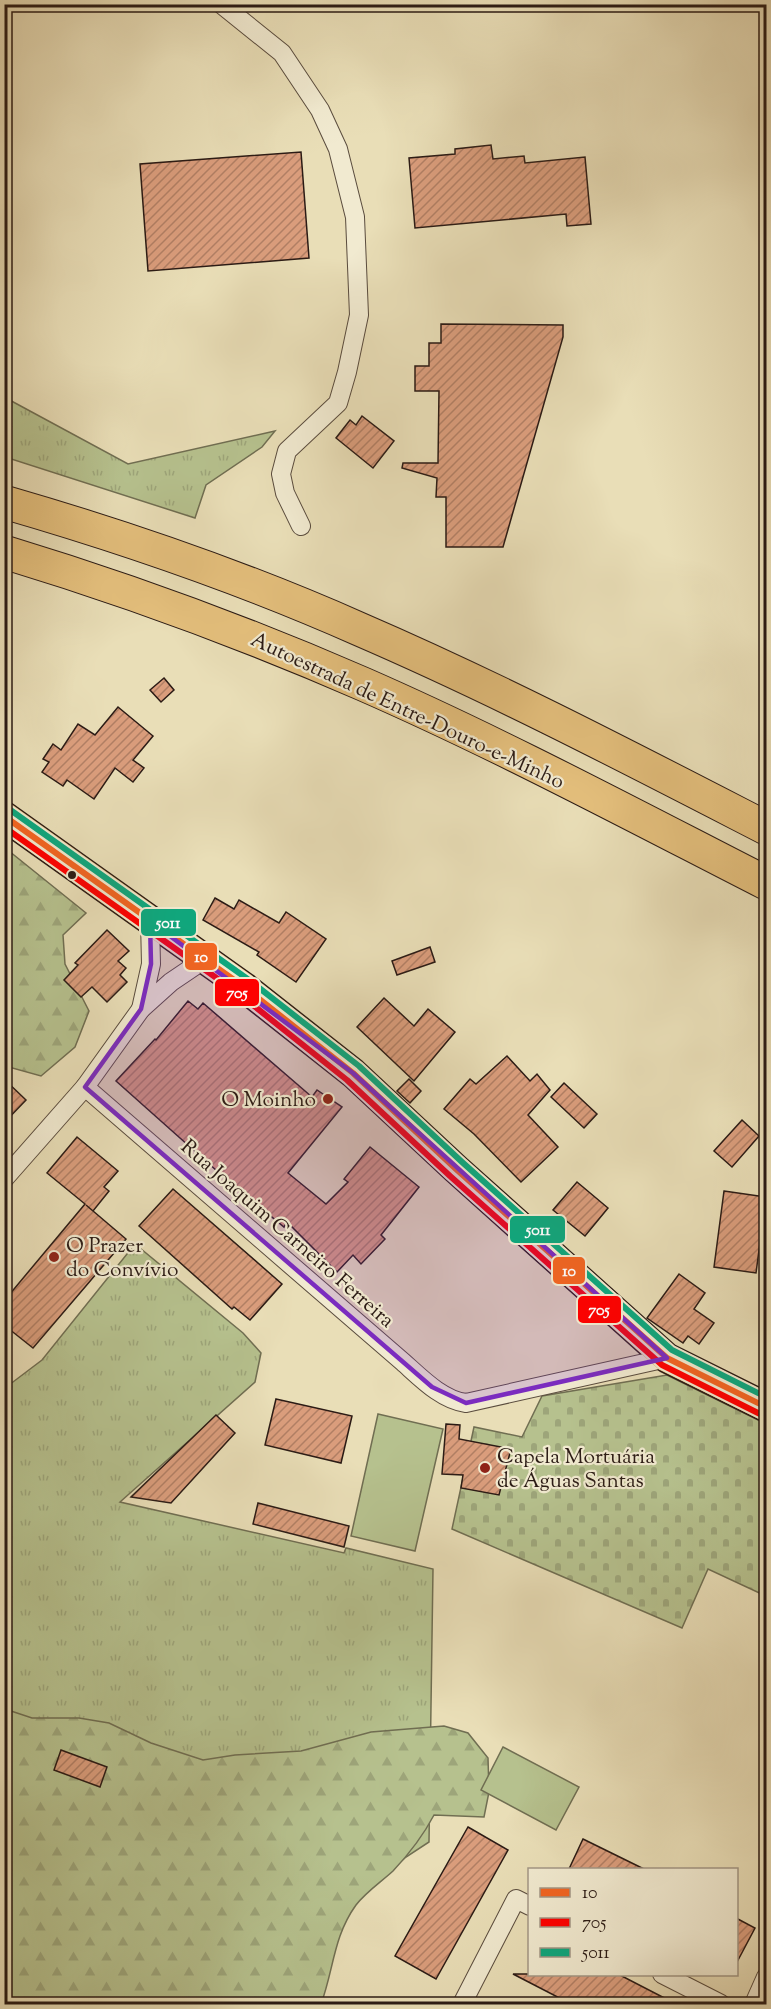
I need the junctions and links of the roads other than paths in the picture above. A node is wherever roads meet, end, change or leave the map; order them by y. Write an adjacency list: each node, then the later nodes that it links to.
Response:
1 (221, 4): 3 (street)
2 (4, 502): 6 (highway)
3 (301, 526)
4 (4, 552): 7 (highway, Autoestrada de Entre-Douro-e-Minho)
5 (4, 816): 8 (main road)
6 (766, 828)
7 (766, 883)
8 (150, 921): 9 (main road); 10 (street)
9 (205, 959): 10 (street); 13 (main road)
10 (141, 1009): 11 (street)
11 (85, 1087): 12 (street); 13 (street, Rua Joaquim Carneiro Ferreira)
12 (4, 1179)
13 (667, 1358): 14 (main road)
14 (766, 1407)
15 (528, 1905): 18 (street)
16 (666, 1976): 19 (street)
17 (766, 1977): 20 (street)
18 (462, 2004)
19 (721, 2004)
20 (754, 2004)

